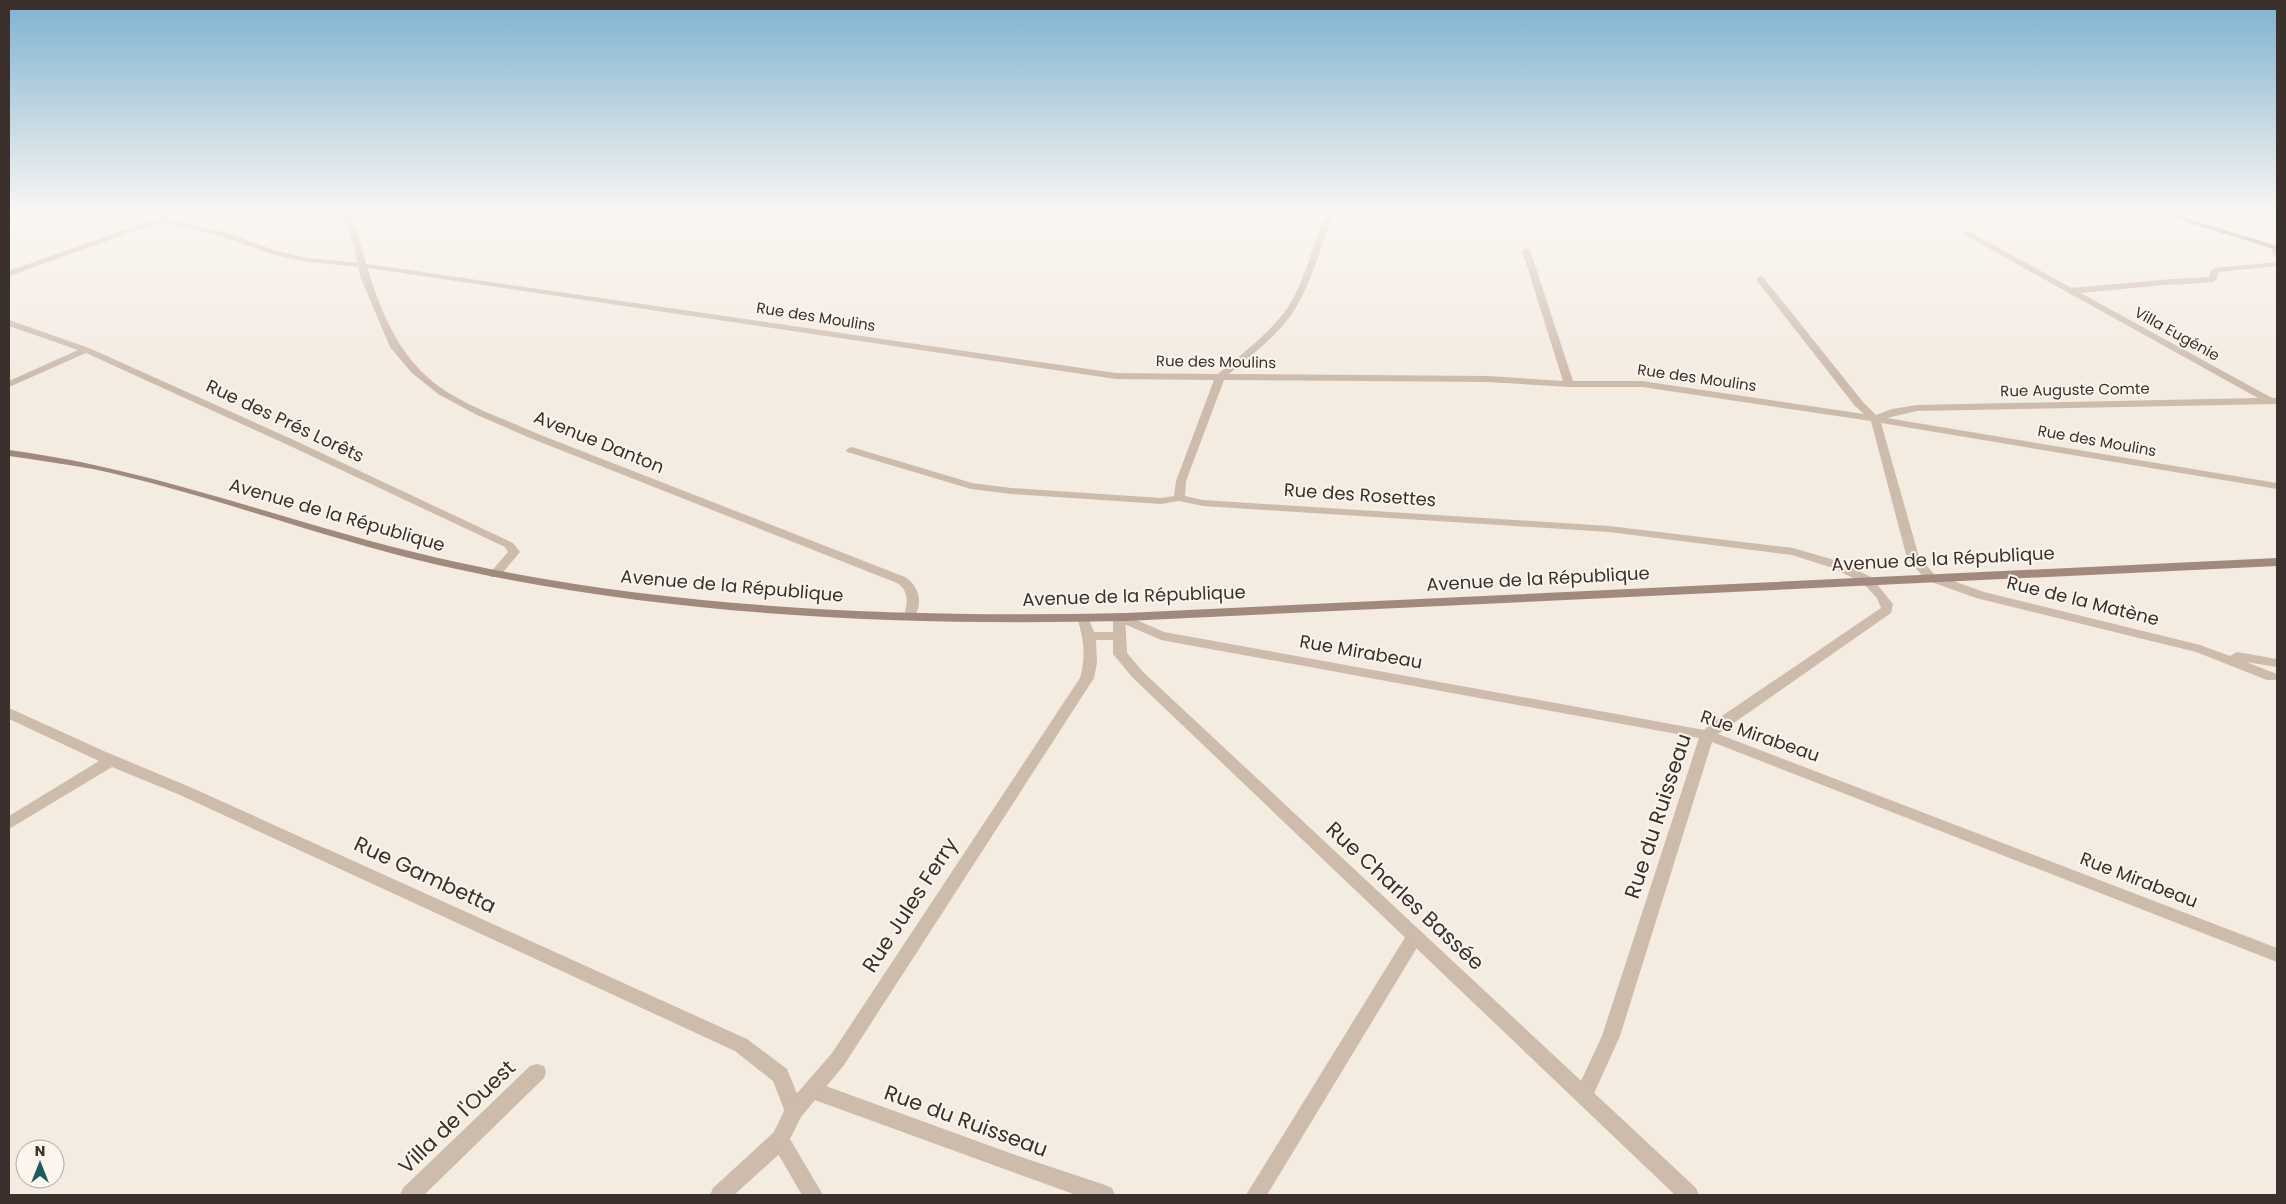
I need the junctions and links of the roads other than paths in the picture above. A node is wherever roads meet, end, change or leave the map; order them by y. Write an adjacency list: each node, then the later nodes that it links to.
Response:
1 (25, 268): 8 (street)
2 (362, 268): 26 (street, Avenue Danton)
3 (383, 268): 13 (street, Rue des Moulins)
4 (1309, 268): 13 (street)
5 (1532, 268): 15 (street)
6 (2029, 268): 10 (street, Villa Eugénie)
7 (2234, 268): 10 (street, Villa Eugénie)
8 (9, 274)
9 (1760, 279): 17 (street)
10 (2070, 291): 16 (street, Villa Eugénie)
11 (9, 323): 12 (street, Rue des Prés Lorêts)
12 (86, 350): 14 (street); 23 (street, Rue des Prés Lorêts)
13 (1220, 377): 15 (street, Rue des Moulins); 21 (street)
14 (9, 384)
15 (1569, 384): 17 (street, Rue des Moulins)
16 (2274, 401): 17 (street, Rue Auguste Comte)
17 (1875, 419): 20 (street, Rue des Moulins); 24 (street)
18 (852, 450): 21 (street, Rue des Rosettes)
19 (9, 453): 23 (main road, Avenue de la République)
20 (2277, 486)
21 (1179, 498): 25 (street, Rue des Rosettes)
22 (2277, 562): 24 (main road, Avenue de la République)
23 (495, 574): 26 (main road, Avenue de la République)
24 (1930, 577): 25 (main road, Avenue de la République); 31 (street, Rue de la Matène)
25 (1867, 580): 27 (main road, Avenue de la République); 35 (street, Rue du Ruisseau)
26 (910, 615): 28 (main road, Avenue de la République)
27 (1119, 617): 28 (main road, Avenue de la République); 30 (street, Rue Charles Bassée); 35 (street, Rue Mirabeau)
28 (1083, 618): 29 (street, Rue Jules Ferry)
29 (1089, 636): 30 (street); 41 (street, Rue Jules Ferry)
30 (1119, 636): 38 (street, Rue Charles Bassée)
31 (2200, 649): 32 (street, Rue de la Matène); 33 (street, Rue de la Matène)
32 (2277, 663)
33 (2272, 677)
34 (9, 713): 36 (street, Rue Gambetta)
35 (1707, 735): 39 (street, Rue Mirabeau); 42 (street, Rue du Ruisseau)
36 (112, 760): 37 (street); 43 (street, Rue Gambetta)
37 (9, 823)
38 (1415, 936): 42 (street, Rue Charles Bassée); 49 (street)
39 (2277, 955)
40 (537, 1072): 45 (street, Villa de l'Ouest)
41 (812, 1090): 43 (street, Rue Jules Ferry); 48 (street, Rue du Ruisseau)
42 (1584, 1094): 50 (street, Rue Charles Bassée)
43 (794, 1111): 44 (street, Rue Jules Ferry)
44 (780, 1140): 46 (street, Rue Jules Ferry); 47 (street)
45 (410, 1195)
46 (720, 1195)
47 (813, 1195)
48 (1105, 1195)
49 (1256, 1195)
50 (1689, 1195)

